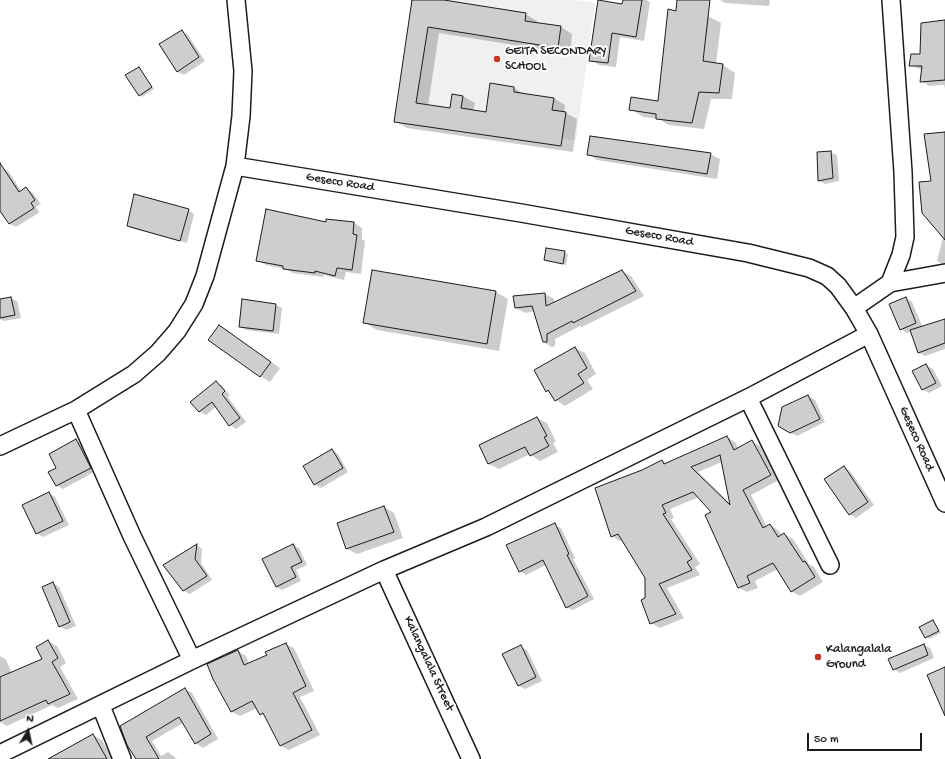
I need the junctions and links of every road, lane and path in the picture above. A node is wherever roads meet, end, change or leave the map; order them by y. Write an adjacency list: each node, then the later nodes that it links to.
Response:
1 (236, 0): 3 (street)
2 (891, 0): 5 (street)
3 (235, 166): 6 (street, Geseco Road); 9 (street)
4 (945, 273): 5 (street)
5 (890, 283): 6 (street)
6 (854, 308): 7 (street, Geseco Road)
7 (869, 334): 8 (street); 11 (street, Geseco Road)
8 (748, 398): 12 (street); 13 (street)
9 (76, 410): 10 (street); 14 (street)
10 (0, 446)
11 (945, 503)
12 (830, 565)
13 (384, 570): 14 (street); 18 (street, Kalangalala Street)
14 (192, 660): 15 (street)
15 (101, 706): 16 (street); 17 (street)
16 (0, 754)
17 (122, 759)
18 (471, 759)

